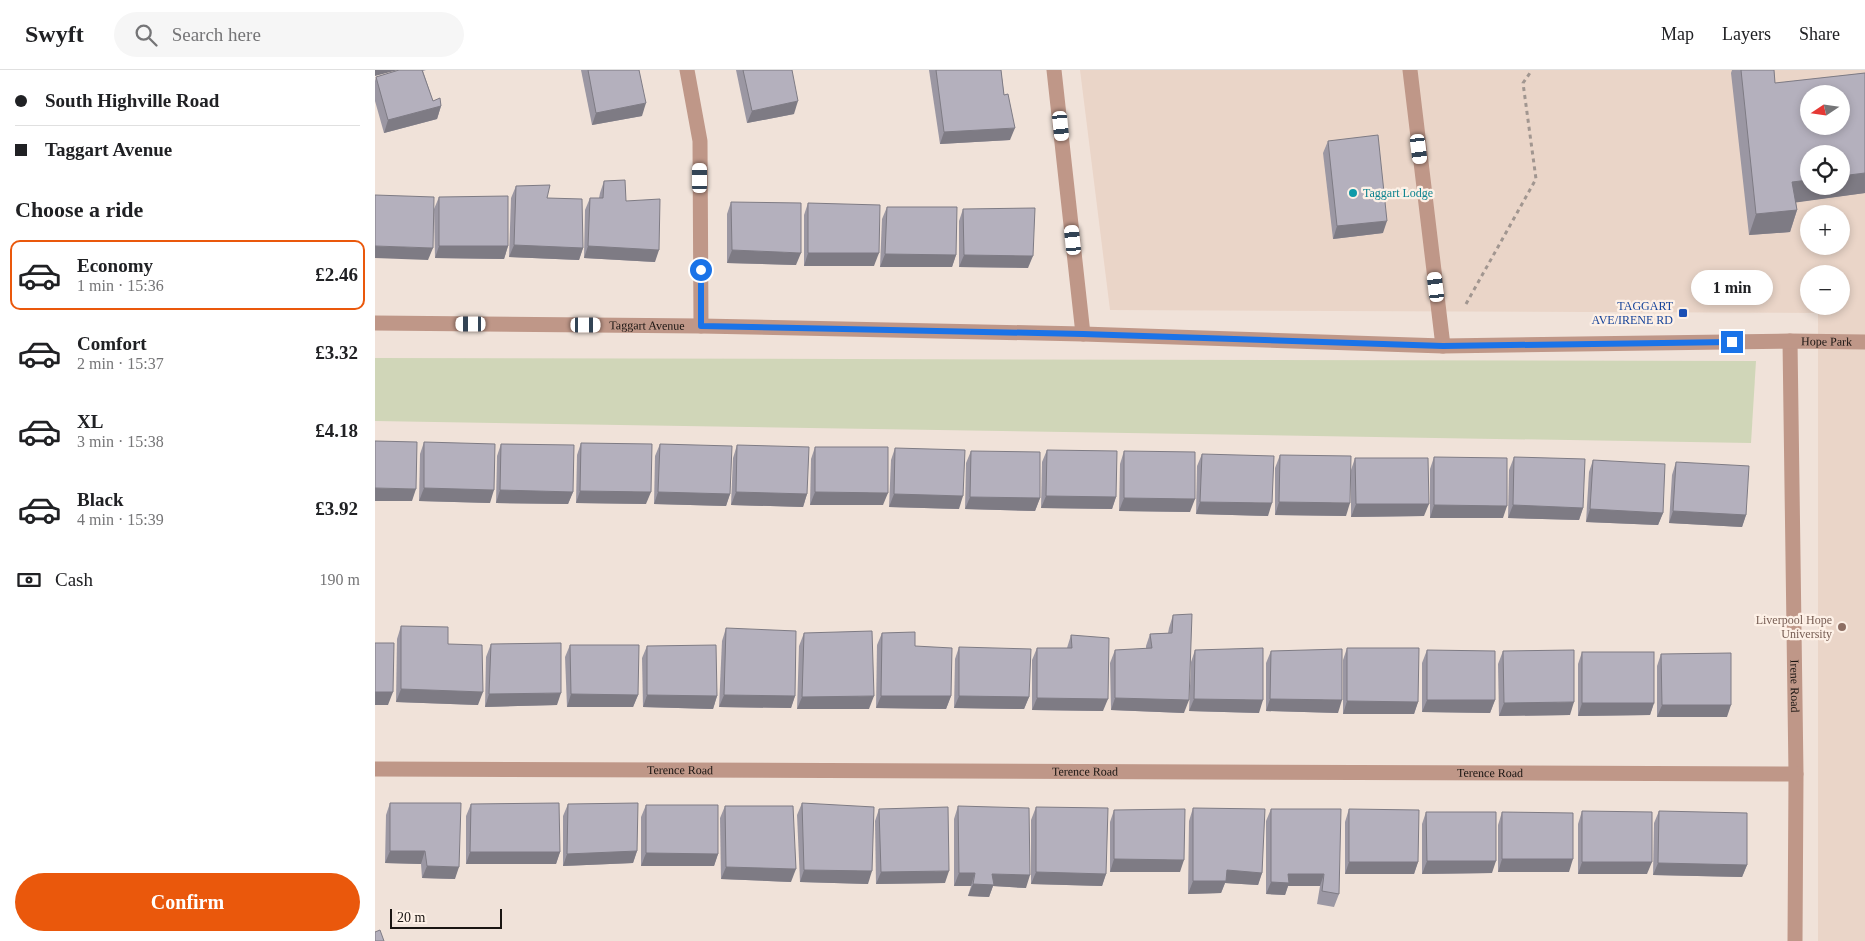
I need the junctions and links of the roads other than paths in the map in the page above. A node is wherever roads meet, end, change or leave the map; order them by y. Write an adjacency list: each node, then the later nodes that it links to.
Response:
1 (687, 70): 5 (street)
2 (1055, 70): 6 (street)
3 (1410, 70): 9 (street)
4 (375, 323): 5 (street, Taggart Avenue)
5 (701, 326): 6 (street, Taggart Avenue)
6 (1083, 334): 9 (street, Taggart Avenue)
7 (1790, 341): 8 (street, Hope Park); 9 (street, Taggart Avenue); 11 (street, Irene Road)
8 (1865, 342)
9 (1443, 346)
10 (375, 768): 11 (street, Terence Road)
11 (1796, 774): 12 (street, Irene Road)
12 (1795, 941)

